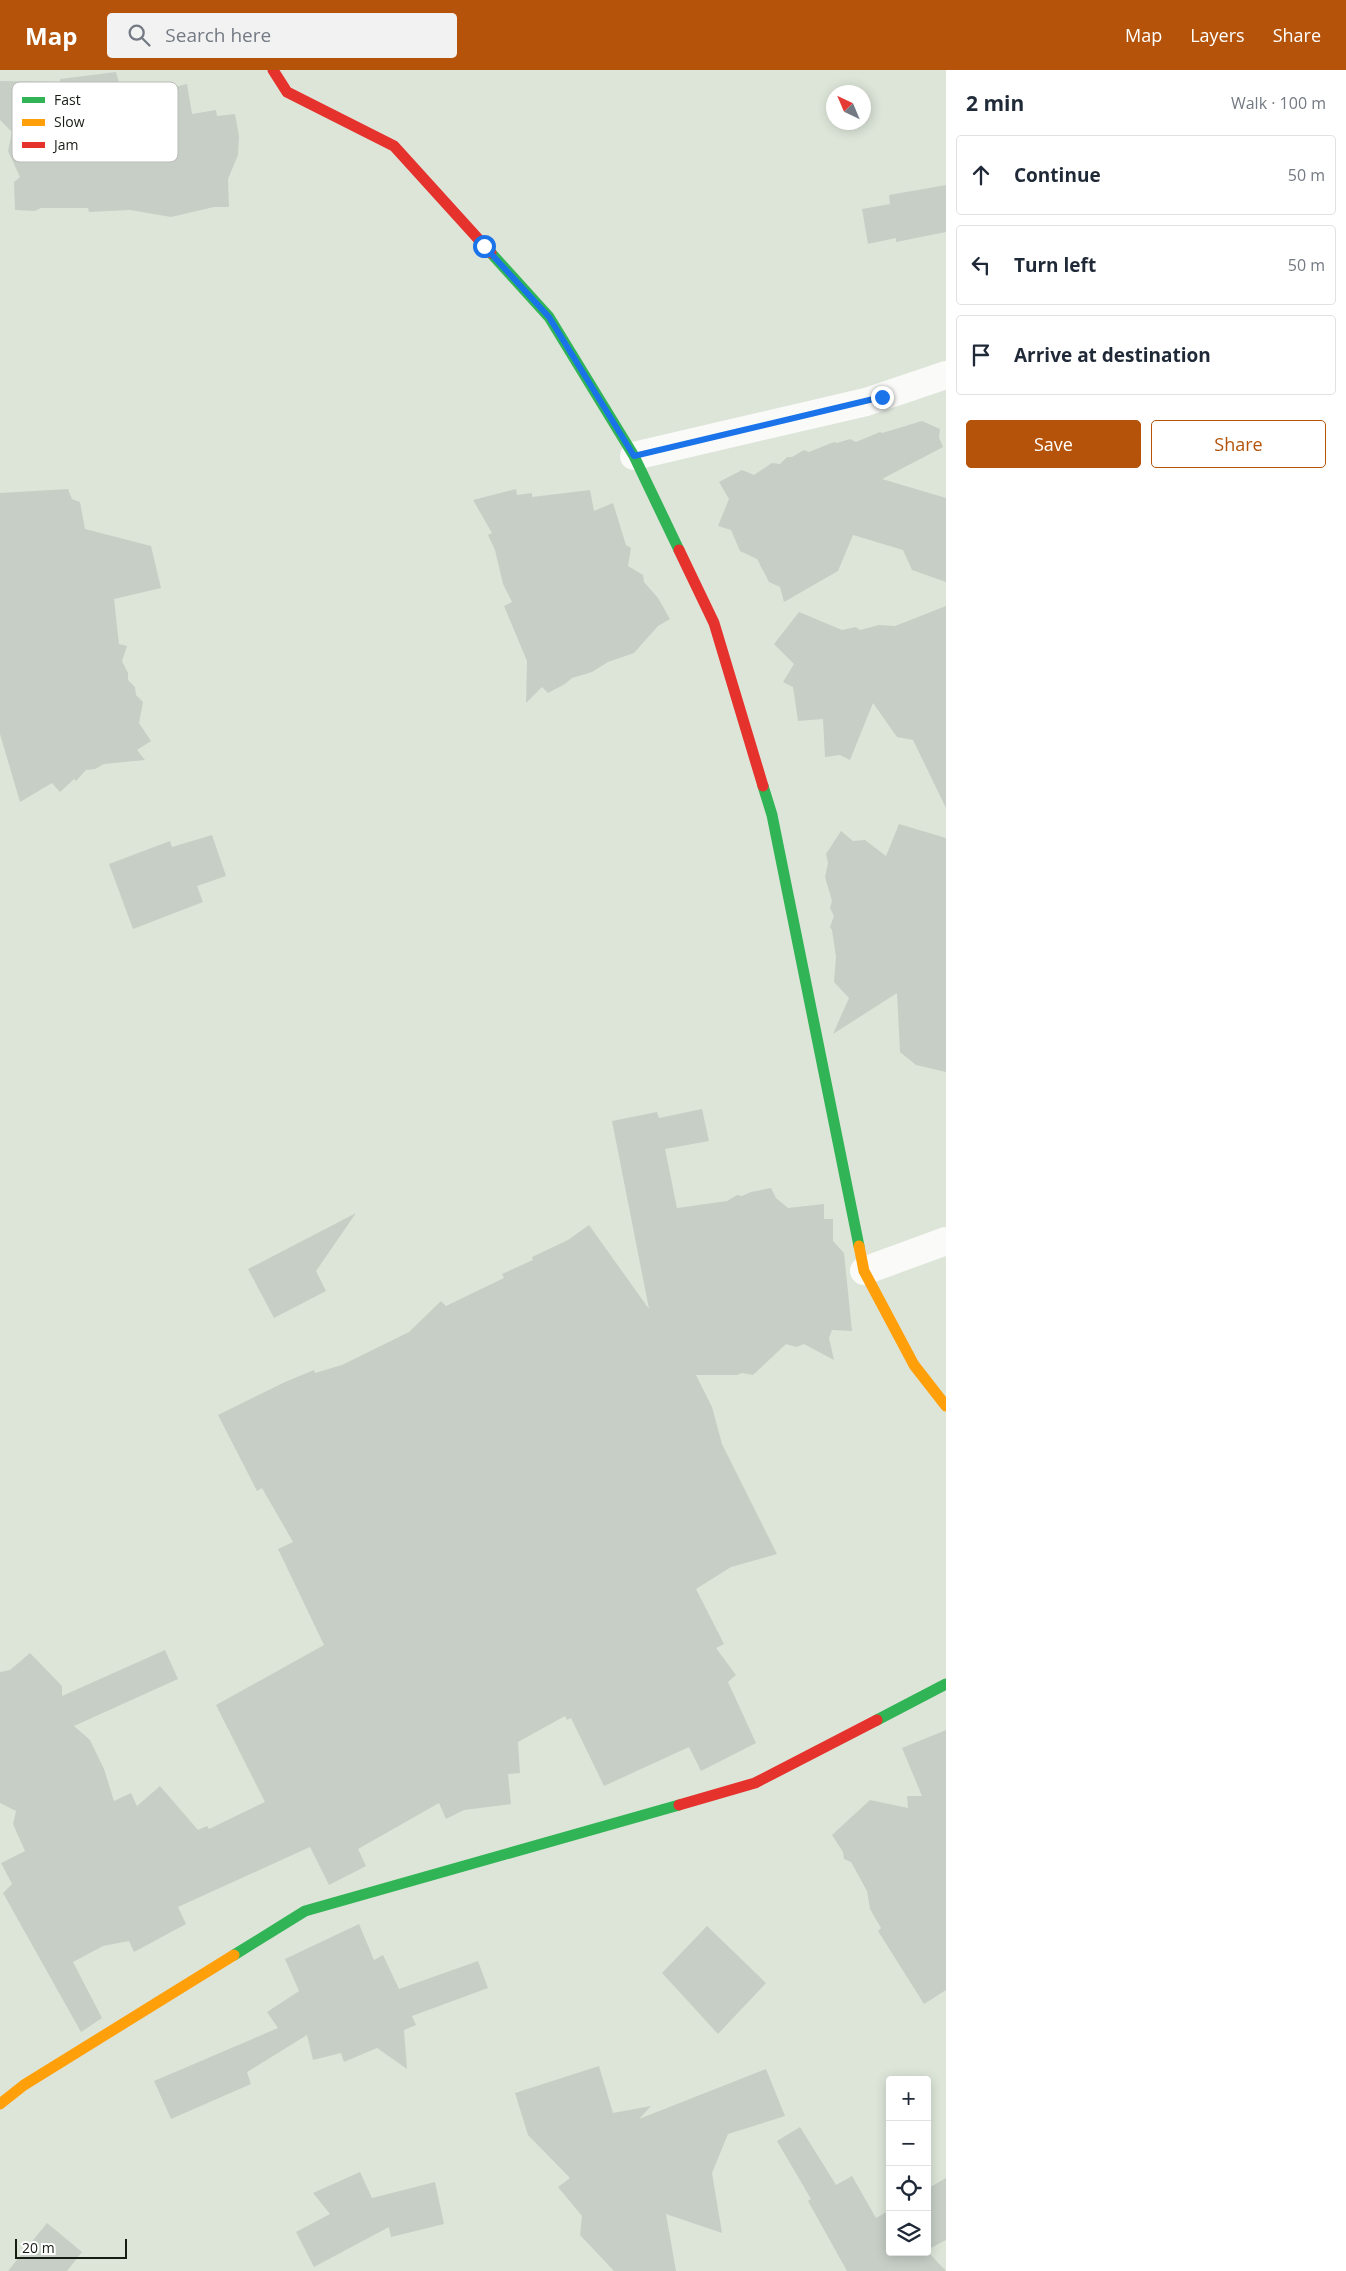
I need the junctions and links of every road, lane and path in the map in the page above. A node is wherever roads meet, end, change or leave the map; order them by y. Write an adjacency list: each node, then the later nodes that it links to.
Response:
1 (273, 70): 3 (street)
2 (946, 375): 3 (street)
3 (634, 456): 5 (street)
4 (946, 1241): 5 (street)
5 (864, 1271): 6 (street)
6 (946, 1406)
7 (946, 1684): 8 (street)
8 (0, 2104)

